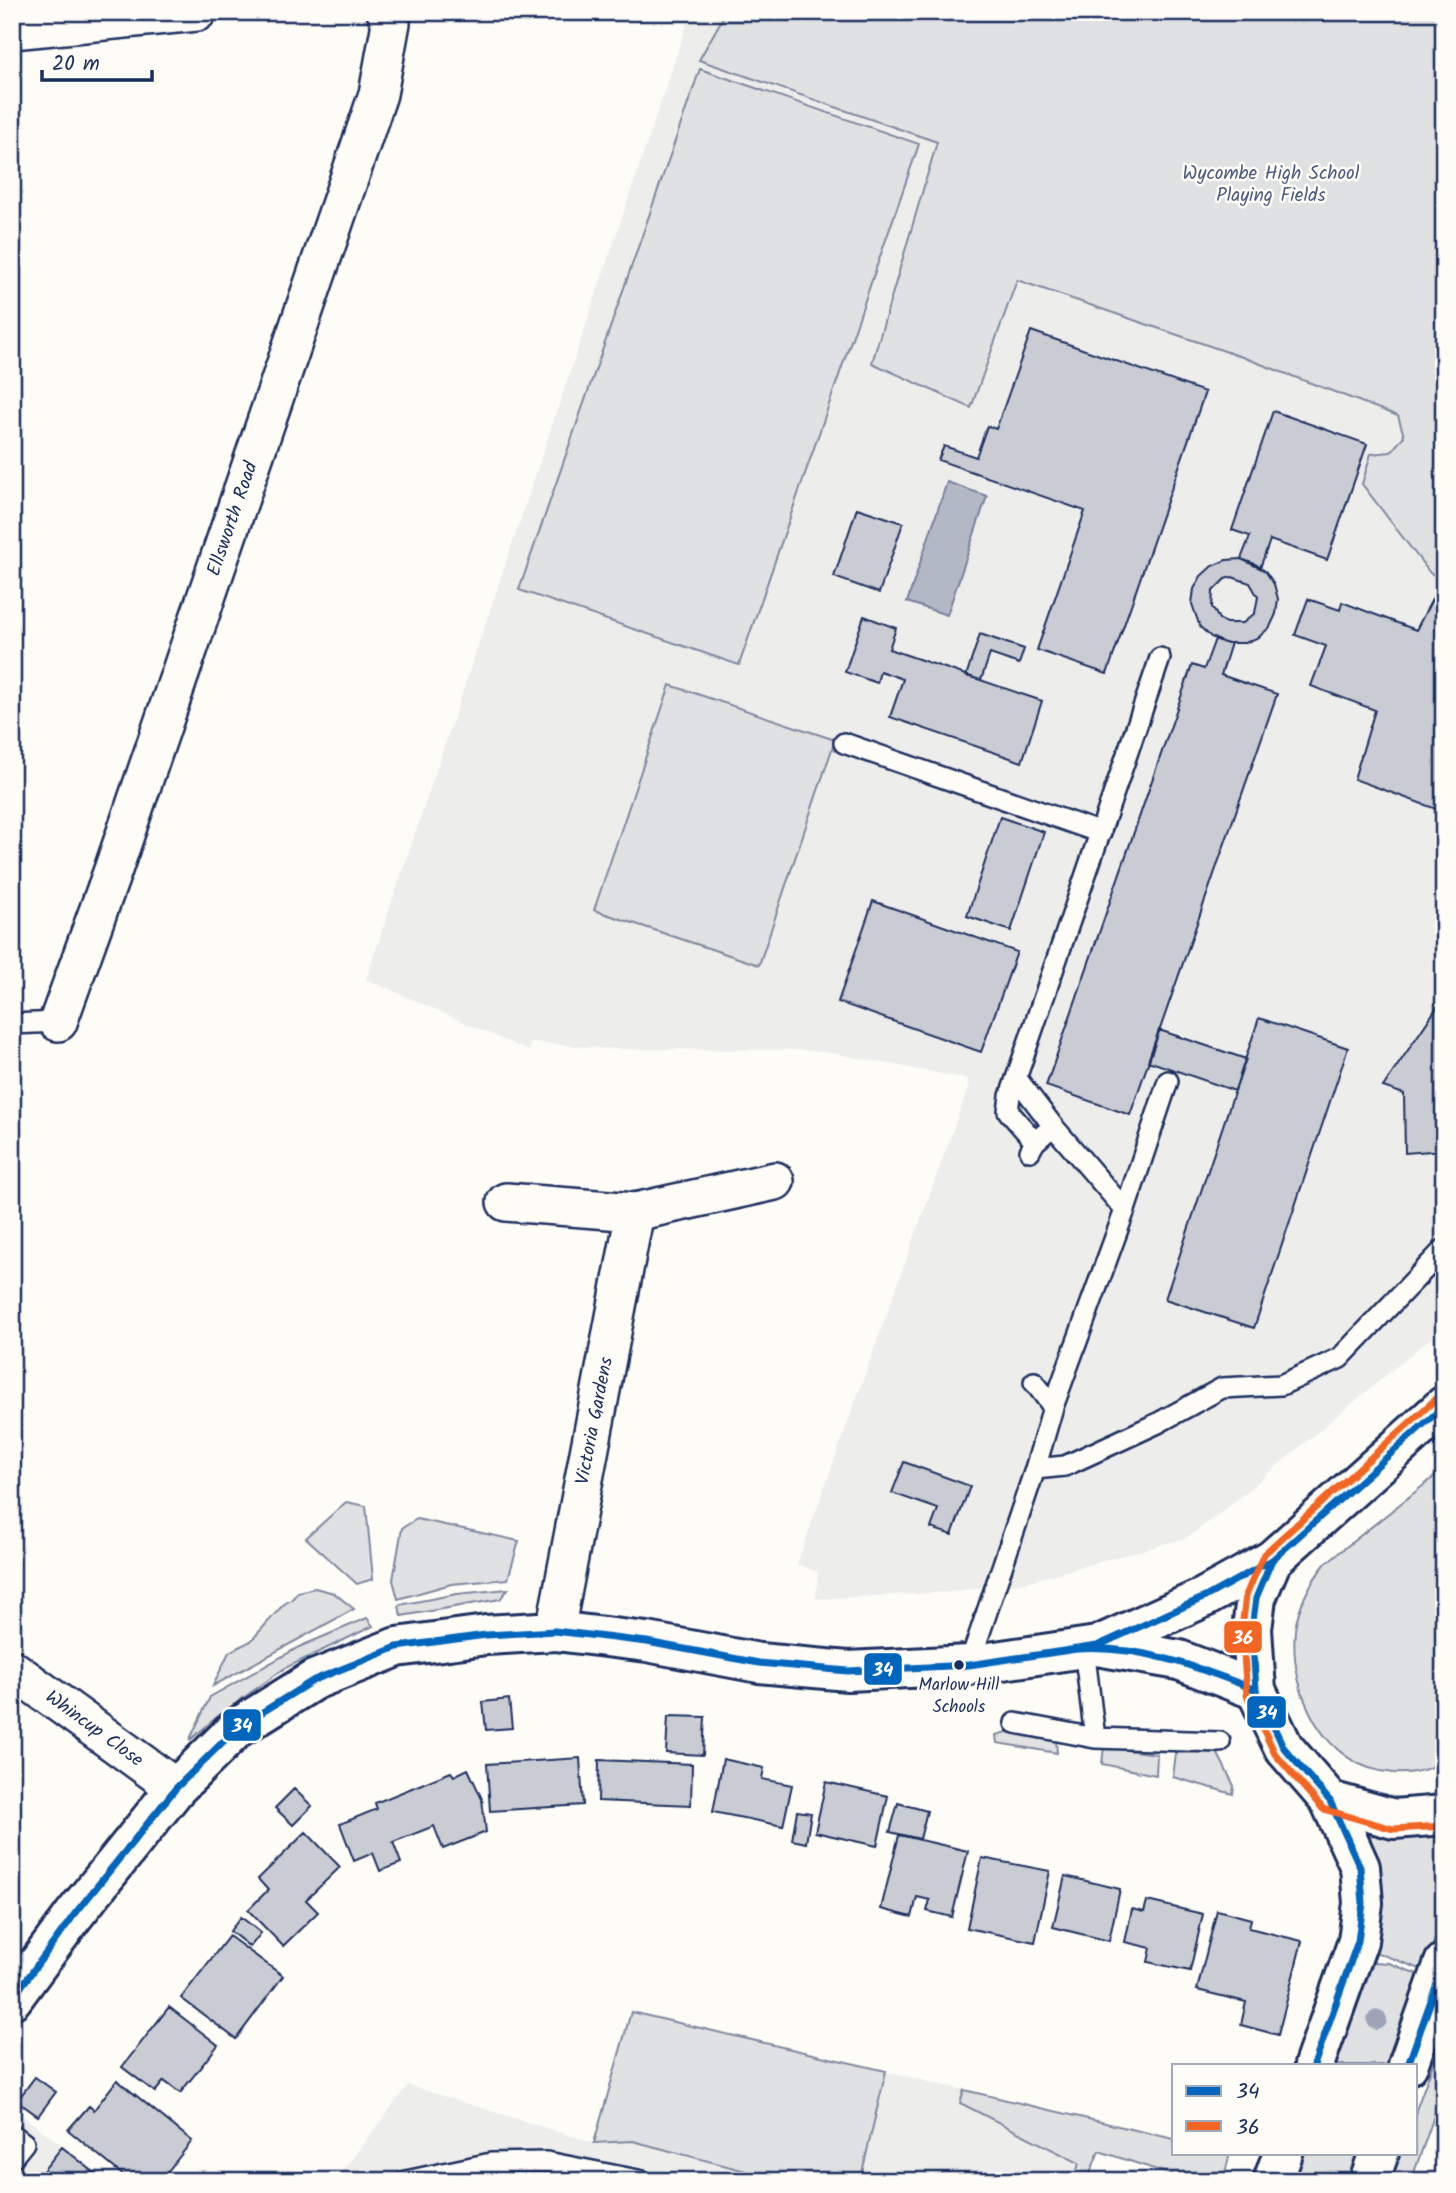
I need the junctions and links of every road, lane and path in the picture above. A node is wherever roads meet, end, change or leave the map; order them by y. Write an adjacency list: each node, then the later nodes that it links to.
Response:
1 (197, 12): 3 (street)
2 (386, 12): 7 (street, Ellsworth Road)
3 (12, 30)
4 (1160, 658): 6 (lane)
5 (844, 743): 6 (lane)
6 (1101, 833): 9 (lane)
7 (58, 1022): 8 (lane)
8 (12, 1024)
9 (1018, 1080): 11 (lane); 11 (lane)
10 (1168, 1081): 14 (lane)
11 (1052, 1126): 14 (lane)
12 (775, 1181): 15 (street)
13 (506, 1202): 15 (street)
14 (1125, 1210): 19 (lane)
15 (635, 1212): 22 (street, Victoria Gardens)
16 (1444, 1249): 20 (lane)
17 (1034, 1382): 19 (lane)
18 (1444, 1406): 21 (street)
19 (1053, 1407): 20 (lane)
20 (1035, 1469): 24 (lane)
21 (1272, 1560): 23 (street); 26 (street)
22 (555, 1631): 24 (street); 30 (street)
23 (1090, 1647): 24 (street); 26 (street); 28 (lane)
24 (969, 1665)
25 (12, 1668): 30 (street, Whincup Close)
26 (1256, 1690): 31 (street)
27 (1015, 1723): 28 (lane)
28 (1095, 1738): 29 (lane)
29 (1220, 1742)
30 (176, 1788): 34 (street)
31 (1330, 1801): 32 (street); 35 (street)
32 (1444, 1815)
33 (1444, 1964): 36 (street)
34 (12, 1999)
35 (1314, 2064)
36 (1408, 2064)
37 (12, 2134): 40 (lane)
38 (1283, 2154): 43 (street)
39 (1379, 2154): 44 (street)
40 (12, 2158)
41 (406, 2181): 42 (lane)
42 (643, 2181)
43 (1273, 2181)
44 (1369, 2181)

